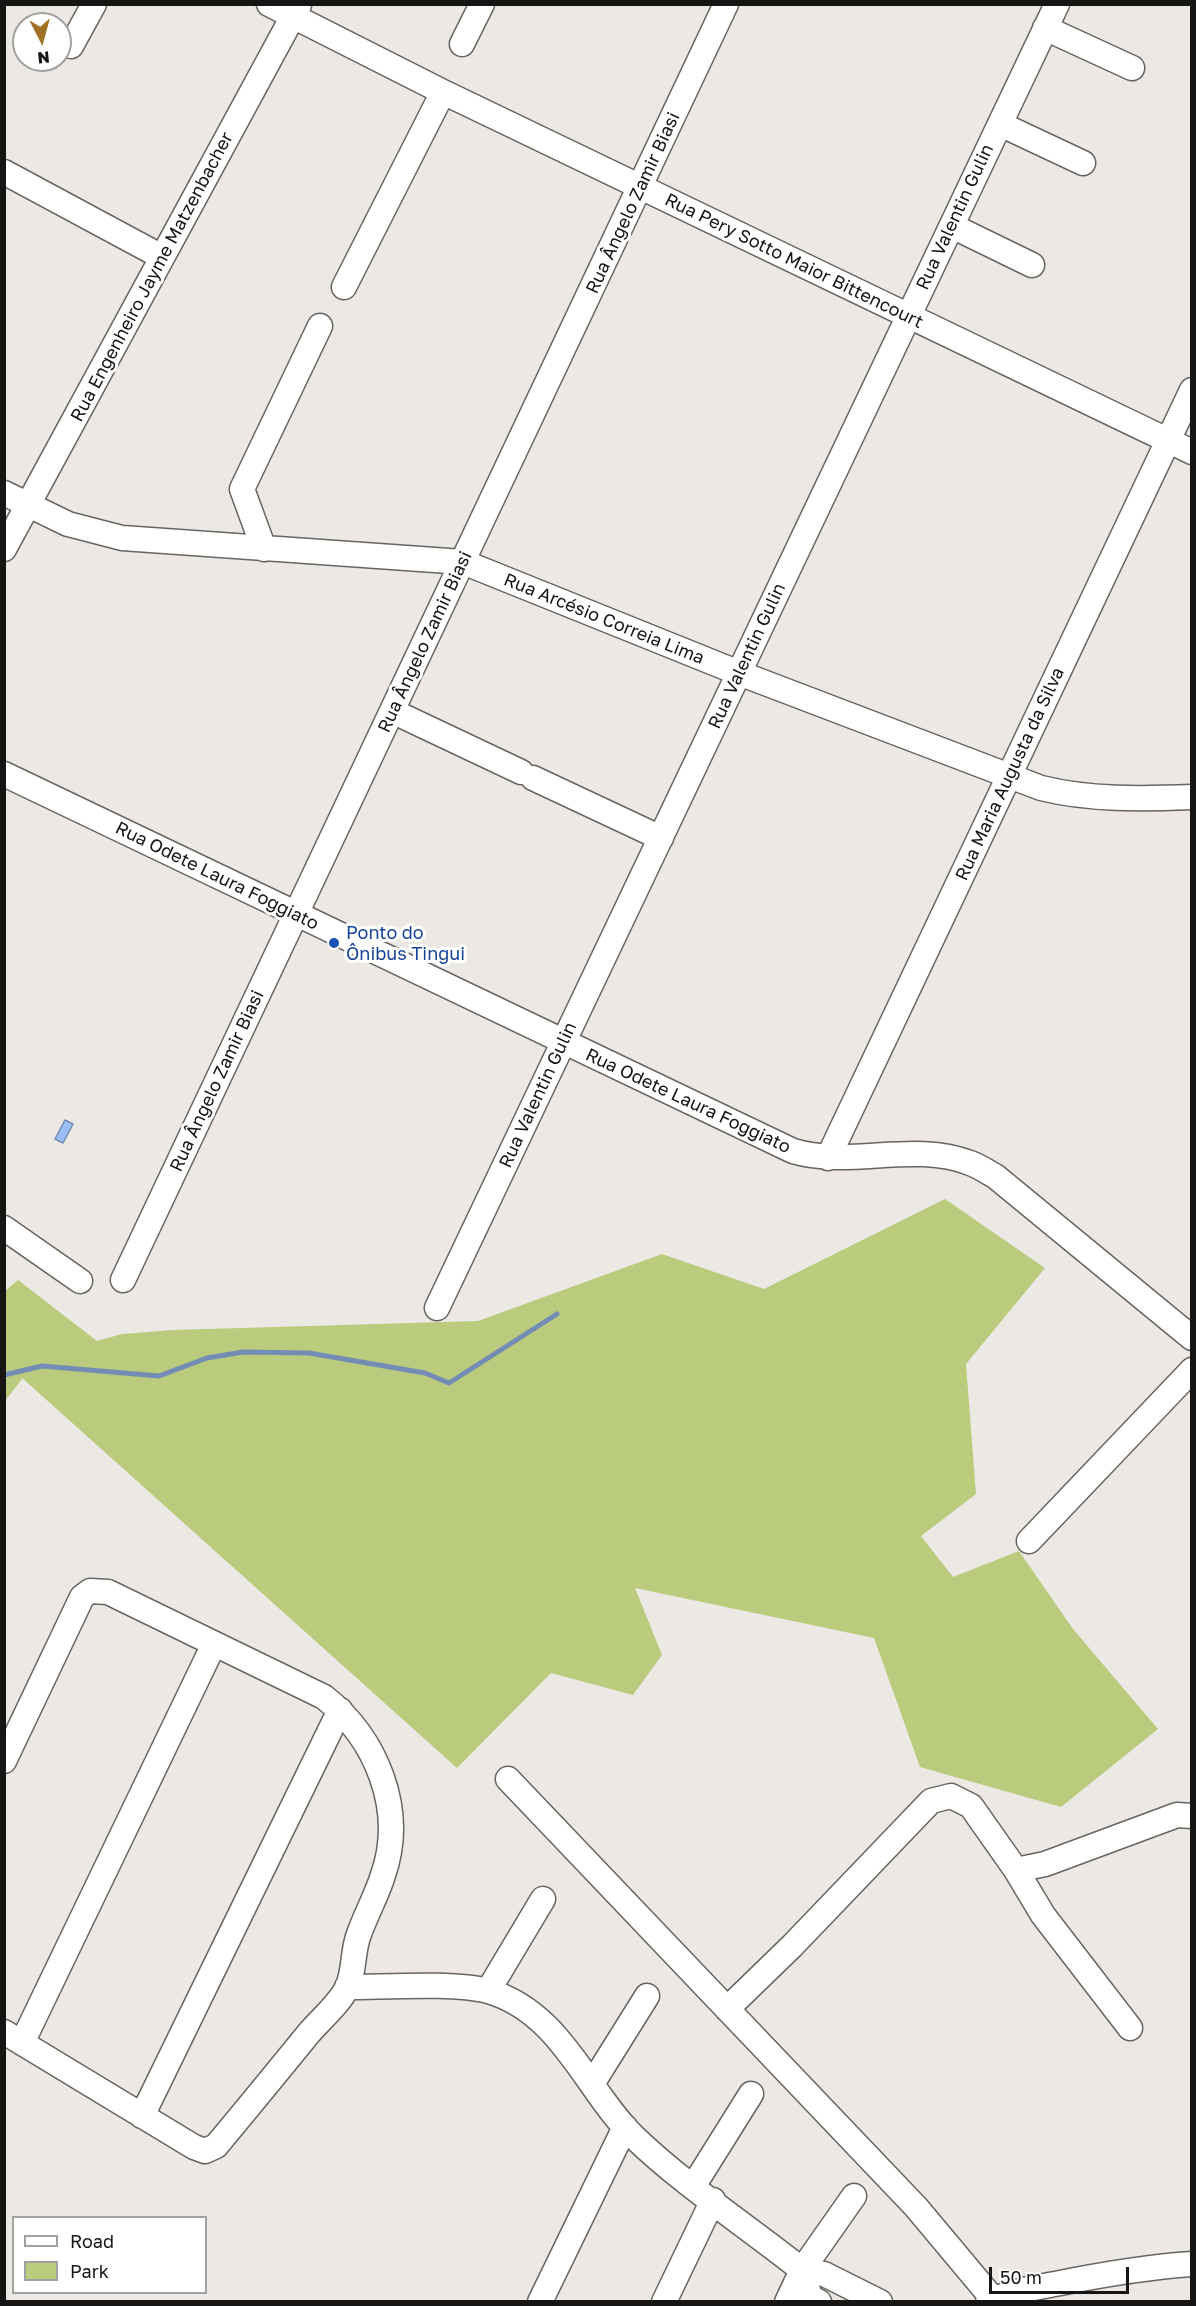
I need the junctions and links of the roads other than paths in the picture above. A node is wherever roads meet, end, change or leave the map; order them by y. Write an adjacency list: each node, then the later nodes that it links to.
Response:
1 (94, 4): 8 (street)
2 (269, 4): 6 (street, Rua Pery Sotto Maior Bittencourt)
3 (482, 4): 9 (street)
4 (726, 4): 15 (street, Rua Ângelo Zamir Biasi)
5 (1057, 4): 7 (street, Rua Valentin Gulin)
6 (296, 11): 11 (street, Rua Pery Sotto Maior Bittencourt); 17 (street, Rua Engenheiro Jayme Matzenbacher)
7 (1046, 28): 10 (street); 12 (street, Rua Valentin Gulin)
8 (72, 44)
9 (462, 44)
10 (1132, 68)
11 (443, 92): 15 (street, Rua Pery Sotto Maior Bittencourt); 19 (street)
12 (1000, 124): 13 (street); 16 (street, Rua Valentin Gulin)
13 (1083, 163)
14 (4, 172): 17 (street)
15 (640, 187): 20 (street, Rua Pery Sotto Maior Bittencourt); 29 (street, Rua Ângelo Zamir Biasi)
16 (952, 226): 18 (street); 20 (street, Rua Valentin Gulin)
17 (162, 257): 26 (street, Rua Engenheiro Jayme Matzenbacher)
18 (1032, 265)
19 (344, 287)
20 (909, 316): 23 (street, Rua Pery Sotto Maior Bittencourt); 30 (street, Rua Valentin Gulin)
21 (320, 326): 28 (street)
22 (1191, 390): 23 (street, Rua Maria Augusta da Silva)
23 (1168, 440): 24 (street, Rua Pery Sotto Maior Bittencourt); 33 (street, Rua Maria Augusta da Silva)
24 (1191, 452)
25 (4, 493): 26 (street, Rua Arcésio Correia Lima)
26 (28, 506): 27 (street, Rua Engenheiro Jayme Matzenbacher); 28 (street, Rua Arcésio Correia Lima)
27 (4, 549)
28 (264, 549): 29 (street, Rua Arcésio Correia Lima)
29 (463, 562): 30 (street, Rua Arcésio Correia Lima); 31 (street, Rua Ângelo Zamir Biasi)
30 (739, 673): 33 (street, Rua Arcésio Correia Lima); 35 (street, Rua Valentin Gulin)
31 (392, 711): 35 (street); 36 (street, Rua Ângelo Zamir Biasi)
32 (4, 774): 36 (street, Rua Odete Laura Foggiato)
33 (1008, 777): 34 (street, Rua Arcésio Correia Lima); 38 (street, Rua Maria Augusta da Silva)
34 (1191, 796)
35 (661, 838): 37 (street, Rua Valentin Gulin)
36 (296, 914): 37 (street, Rua Odete Laura Foggiato); 40 (street, Rua Ângelo Zamir Biasi)
37 (564, 1041): 38 (street, Rua Odete Laura Foggiato); 42 (street, Rua Valentin Gulin)
38 (828, 1158): 43 (street, Rua Odete Laura Foggiato)
39 (4, 1228): 41 (street)
40 (123, 1280)
41 (80, 1281)
42 (437, 1308)
43 (1190, 1335)
44 (1191, 1370): 45 (street)
45 (1029, 1541)
46 (214, 1644): 47 (street); 48 (street); 58 (street)
47 (340, 1710): 53 (street); 61 (street)
48 (4, 1761)
49 (508, 1779): 56 (street)
50 (1191, 1816): 51 (street)
51 (1016, 1870): 56 (street); 57 (street)
52 (543, 1899): 54 (street)
53 (347, 1987): 54 (street); 61 (street)
54 (488, 1991): 59 (street)
55 (647, 1996): 59 (street)
56 (727, 2009): 68 (street)
57 (1130, 2028)
58 (13, 2038): 61 (street)
59 (592, 2084): 62 (street)
60 (751, 2094): 63 (street)
61 (142, 2116)
62 (625, 2127): 63 (street); 69 (street)
63 (694, 2185): 65 (street)
64 (854, 2196): 67 (street)
65 (713, 2200): 67 (street); 70 (street)
66 (1191, 2264): 68 (street)
67 (802, 2270): 71 (street); 72 (street); 73 (street)
68 (990, 2300)
69 (540, 2301)
70 (664, 2301)
71 (787, 2301)
72 (819, 2301)
73 (880, 2301)

